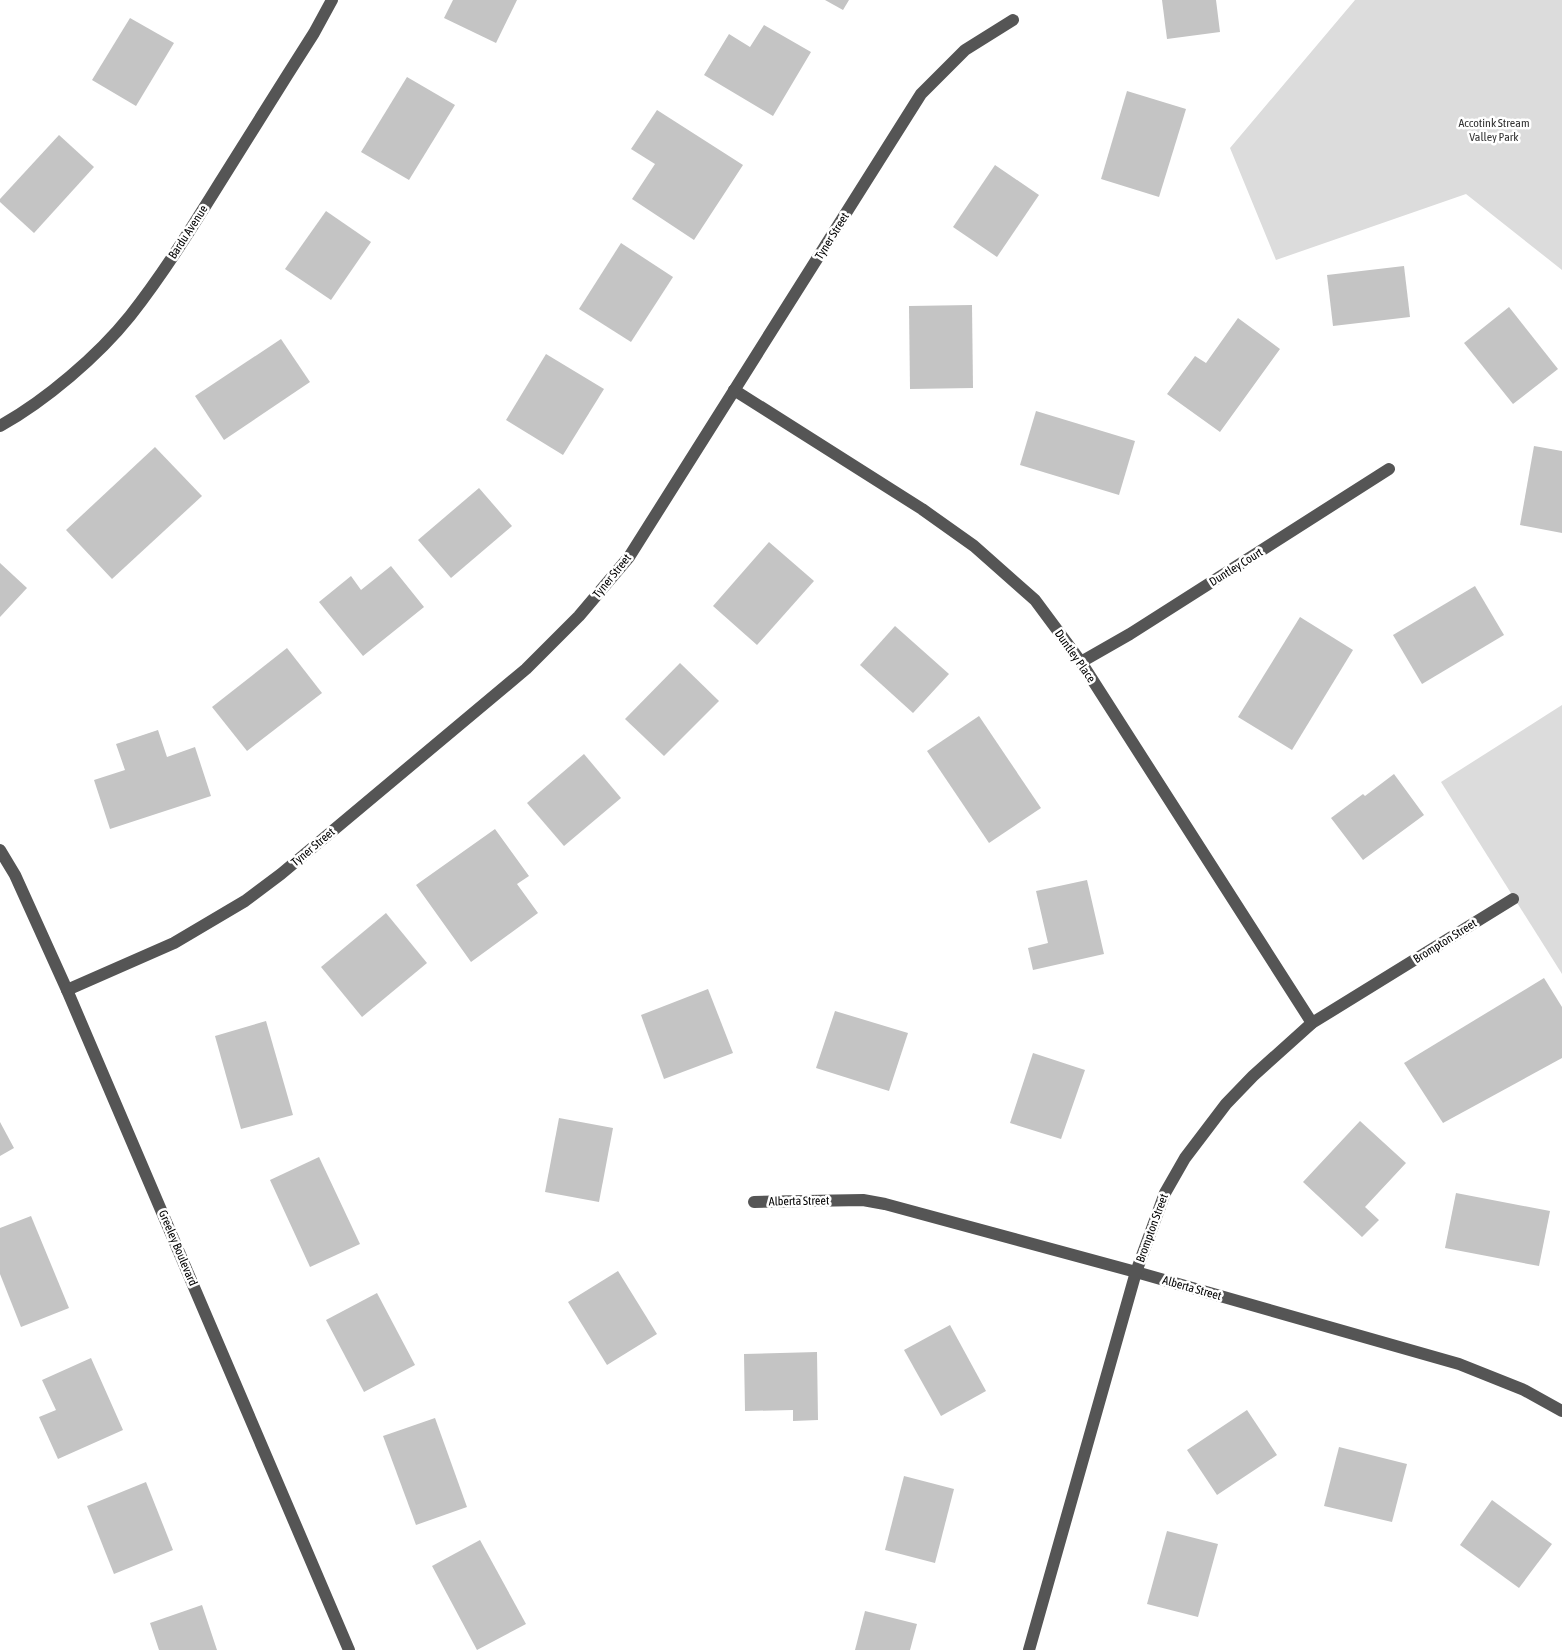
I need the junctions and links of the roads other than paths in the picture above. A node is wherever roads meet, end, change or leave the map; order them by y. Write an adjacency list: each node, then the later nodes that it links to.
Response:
1 (332, 0): 4 (street, Bardu Avenue)
2 (1012, 20): 3 (street, Tyner Street)
3 (734, 390): 6 (street, Duntley Place); 9 (street, Tyner Street)
4 (0, 426)
5 (1389, 469): 6 (street, Duntley Court)
6 (1081, 662): 10 (street, Duntley Place)
7 (0, 850): 9 (street, Greeley Boulevard)
8 (1513, 899): 10 (street, Brompton Street)
9 (67, 990): 14 (street, Greeley Boulevard)
10 (1312, 1023): 12 (street, Brompton Street)
11 (754, 1202): 12 (street, Alberta Street)
12 (1136, 1272): 13 (street, Alberta Street); 15 (street, Brompton Street)
13 (1562, 1411)
14 (349, 1650)
15 (1029, 1650)

